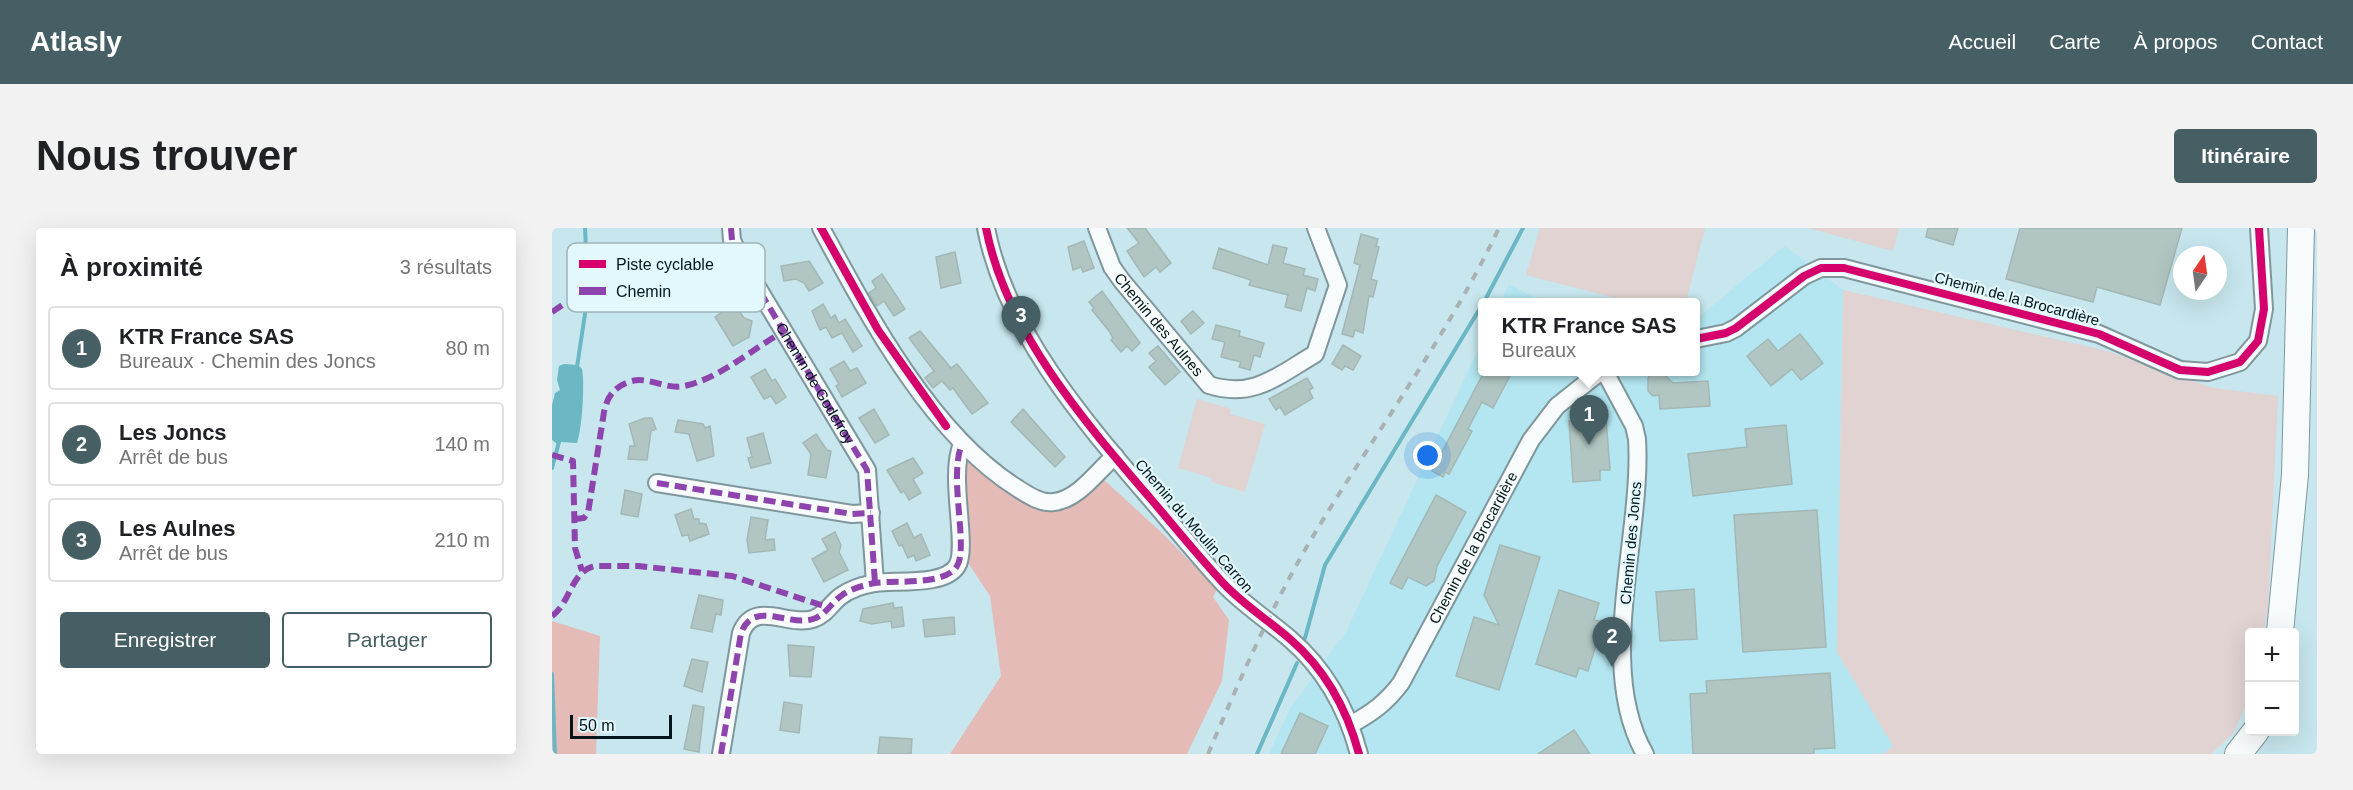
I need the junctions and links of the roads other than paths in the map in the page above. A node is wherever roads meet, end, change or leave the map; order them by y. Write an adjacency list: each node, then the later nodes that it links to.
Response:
1 (731, 228): 8 (street, Chemin de Godefroy)
2 (821, 228): 13 (street, Chemin du Moulin Carron)
3 (986, 228): 14 (street)
4 (1097, 228): 5 (street, Chemin des Aulnes)
5 (1316, 228)
6 (2259, 228): 10 (street, Chemin de la Brocardière)
7 (2301, 228): 18 (highway)
8 (733, 243)
9 (765, 300): 16 (street, Chemin de Godefroy)
10 (1700, 338)
11 (1595, 376): 19 (street, Chemin de la Brocardière)
12 (1607, 376): 23 (street, Chemin des Joncs)
13 (962, 444): 14 (street, Chemin du Moulin Carron); 17 (street)
14 (1115, 456): 19 (street, Chemin du Moulin Carron)
15 (657, 483): 16 (street)
16 (871, 513): 17 (street, Chemin de Godefroy)
17 (875, 583): 21 (street)
18 (2280, 628)
19 (1350, 725): 22 (street, Chemin du Moulin Carron)
20 (2253, 736): 24 (highway)
21 (721, 754)
22 (1359, 754)
23 (1645, 754)
24 (2238, 754)

